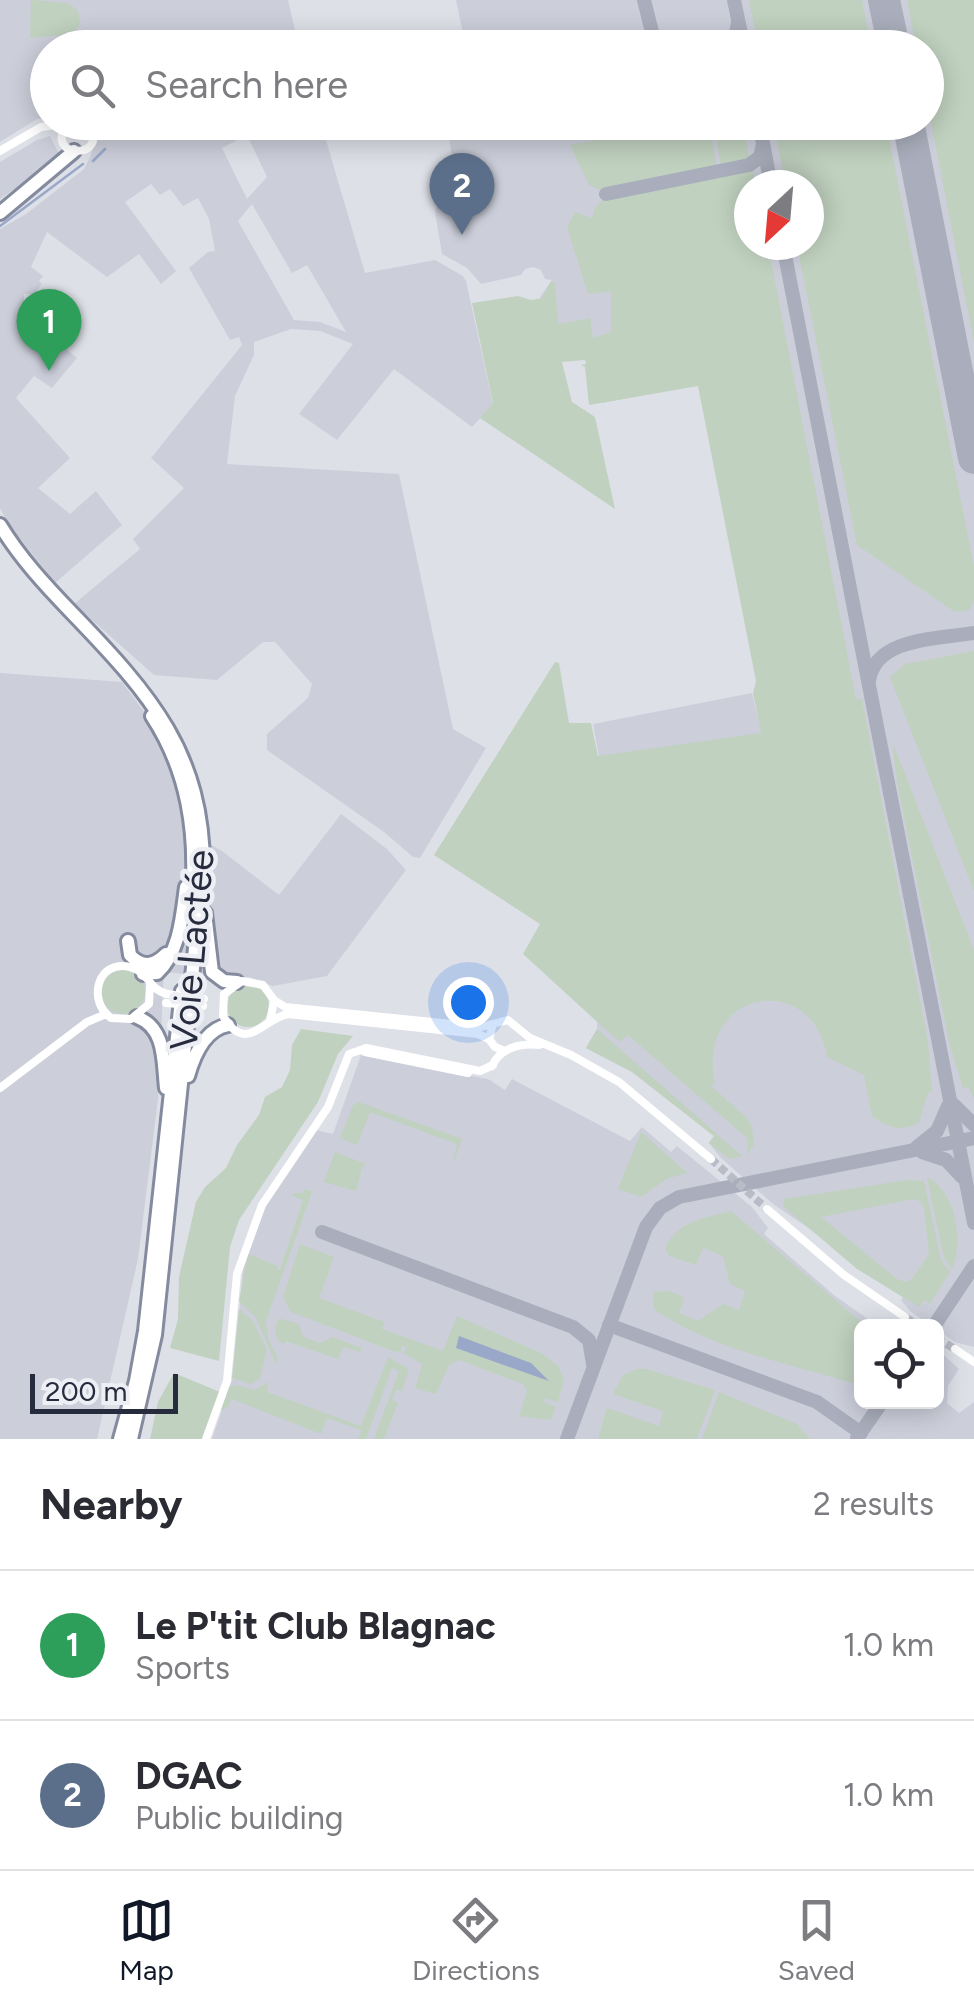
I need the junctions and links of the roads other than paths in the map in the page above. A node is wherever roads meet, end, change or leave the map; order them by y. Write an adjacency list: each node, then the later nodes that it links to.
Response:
1 (30, 134): 6 (main road)
2 (61, 140): 5 (main road)
3 (66, 140): 5 (main road)
4 (93, 140): 5 (main road)
5 (66, 145): 7 (highway)
6 (0, 151)
7 (0, 210)
8 (0, 525): 11 (highway, Voie Lactée)
9 (0, 540): 10 (highway, Voie Lactée)
10 (170, 748): 13 (highway); 33 (highway, Voie Lactée)
11 (201, 890): 15 (highway); 33 (highway, Voie Lactée)
12 (128, 941): 13 (highway)
13 (171, 949): 14 (highway)
14 (146, 979): 17 (main road); 19 (main road); 21 (main road)
15 (237, 982): 16 (main road); 18 (main road)
16 (224, 994): 20 (main road); 24 (main road)
17 (166, 999): 20 (main road, bridge); 21 (main road)
18 (274, 1000): 26 (main road); 27 (main road)
19 (98, 1001): 22 (main road); 25 (main road)
20 (204, 1003): 24 (main road)
21 (149, 1004): 23 (main road)
22 (106, 1014): 23 (main road); 25 (main road)
23 (137, 1017): 33 (highway)
24 (225, 1021): 26 (main road); 33 (highway)
25 (87, 1022): 32 (main road)
26 (270, 1022): 31 (main road)
27 (493, 1024): 28 (main road); 31 (main road)
28 (519, 1030): 29 (main road); 30 (main road)
29 (553, 1048): 30 (main road); 34 (main road)
30 (510, 1049): 31 (main road)
31 (493, 1052): 41 (main road)
32 (0, 1087)
33 (172, 1126): 39 (highway, Voie Lactée); 40 (highway, Voie Lactée)
34 (711, 1159)
35 (768, 1209): 36 (main road)
36 (905, 1317)
37 (954, 1349): 38 (main road)
38 (974, 1362)
39 (120, 1439)
40 (131, 1439)
41 (206, 1439)

